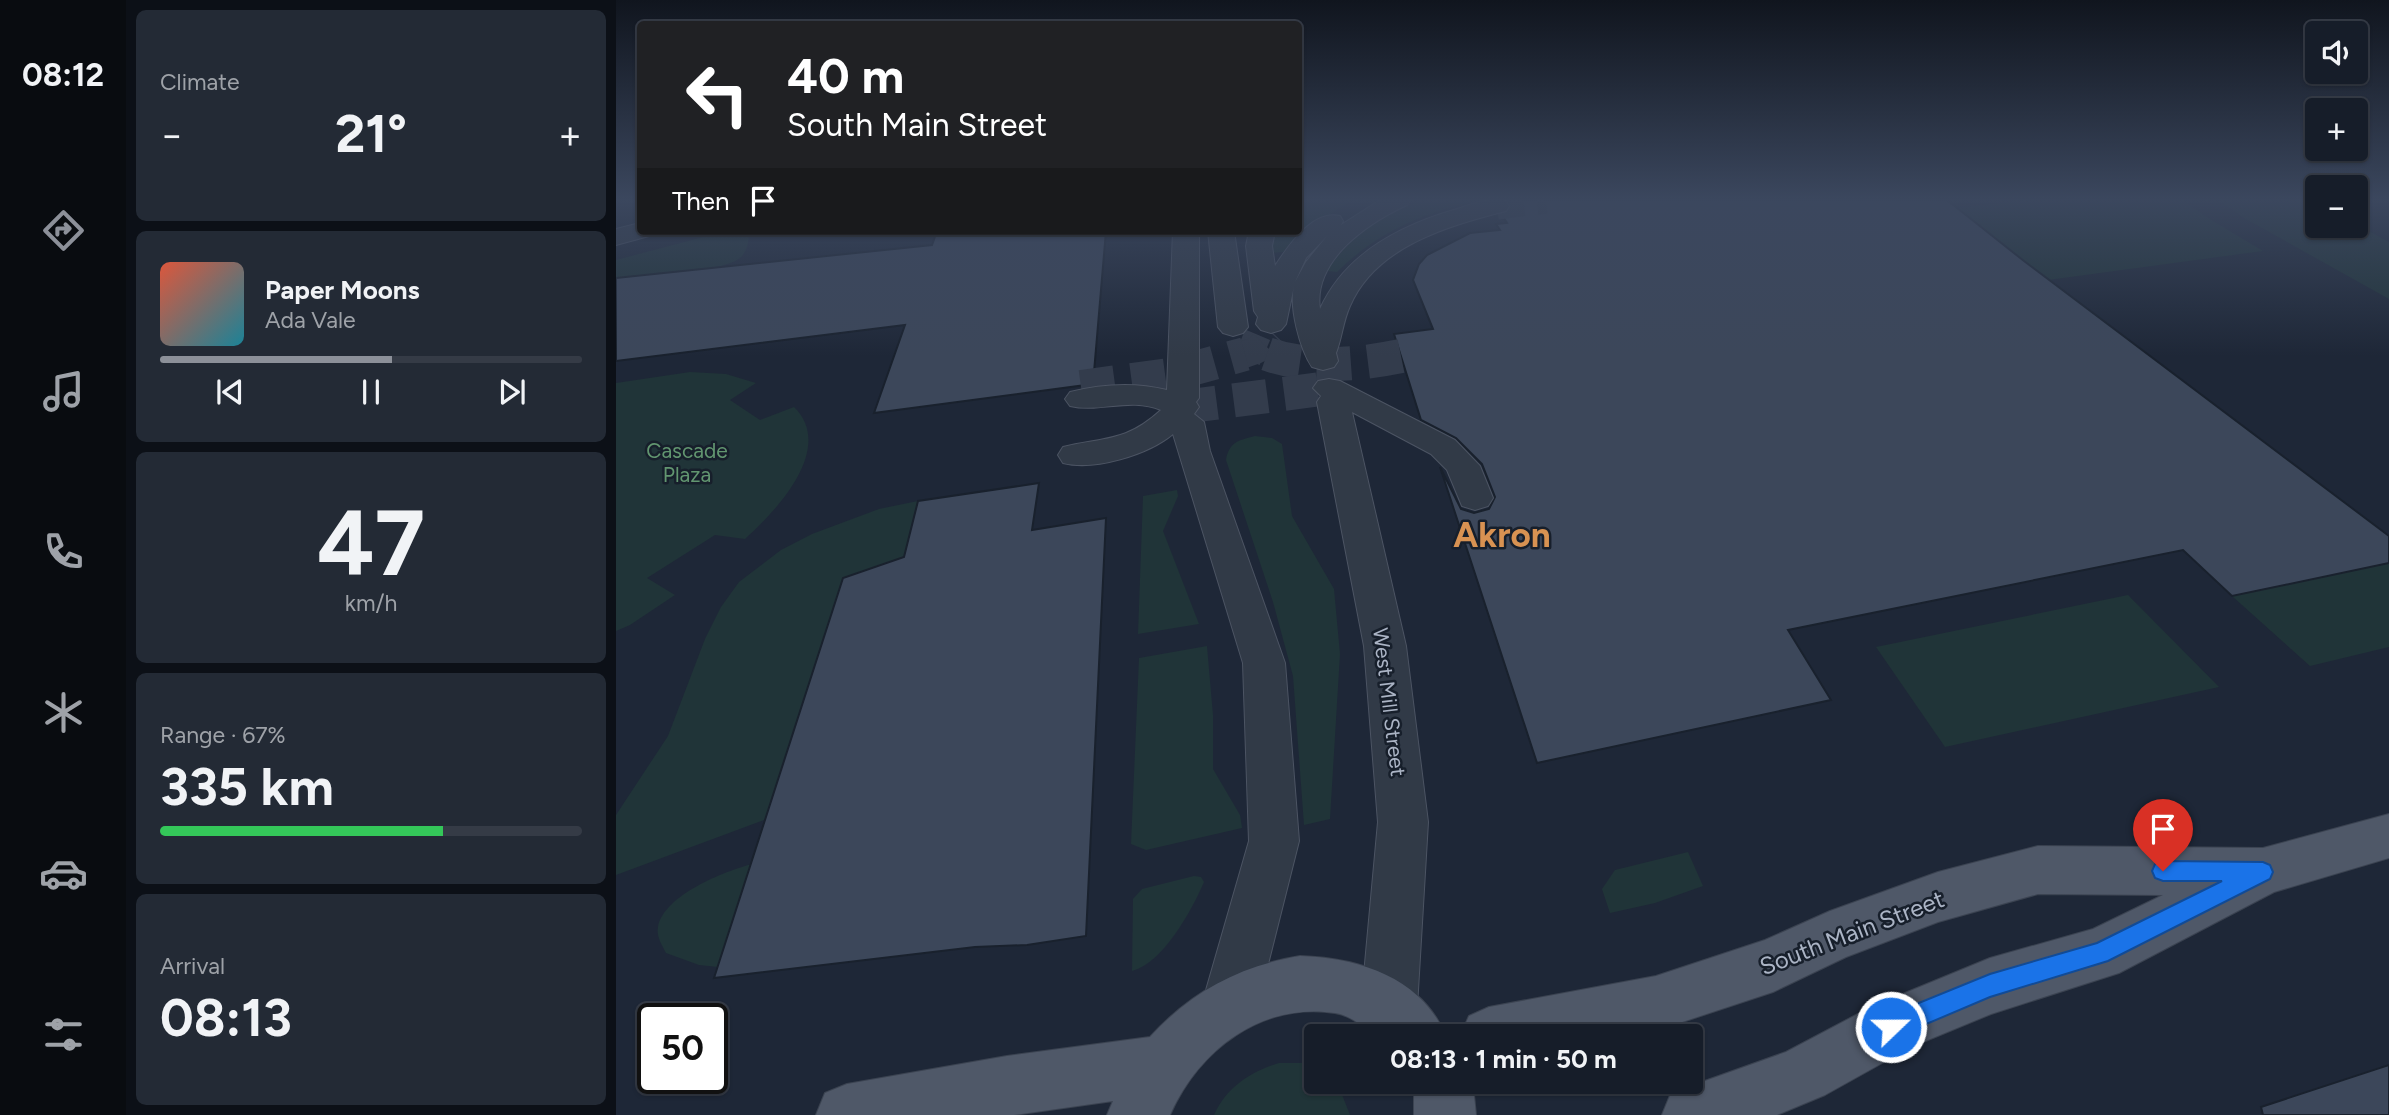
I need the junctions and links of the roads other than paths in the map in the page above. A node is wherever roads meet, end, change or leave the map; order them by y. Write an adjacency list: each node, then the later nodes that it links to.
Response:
1 (1185, 252): 14 (street)
2 (1224, 252): 7 (street)
3 (1260, 252): 4 (street)
4 (1297, 252)
5 (1326, 252): 8 (street, West Mill Street)
6 (1382, 252): 8 (street)
7 (1233, 327)
8 (1327, 380): 11 (street); 15 (street, West Mill Street)
9 (1081, 399): 10 (street)
10 (1075, 455)
11 (1477, 481)
12 (2389, 836): 13 (main road, South Main Street)
13 (2263, 872): 16 (main road, South Main Street); 21 (main road, South Main Street)
14 (1230, 1004): 15 (main road); 17 (main road)
15 (1403, 1022)
16 (1558, 1024)
17 (1151, 1090): 19 (main road)
18 (1444, 1094): 20 (main road)
19 (847, 1115)
20 (1445, 1115)
21 (1693, 1115)

